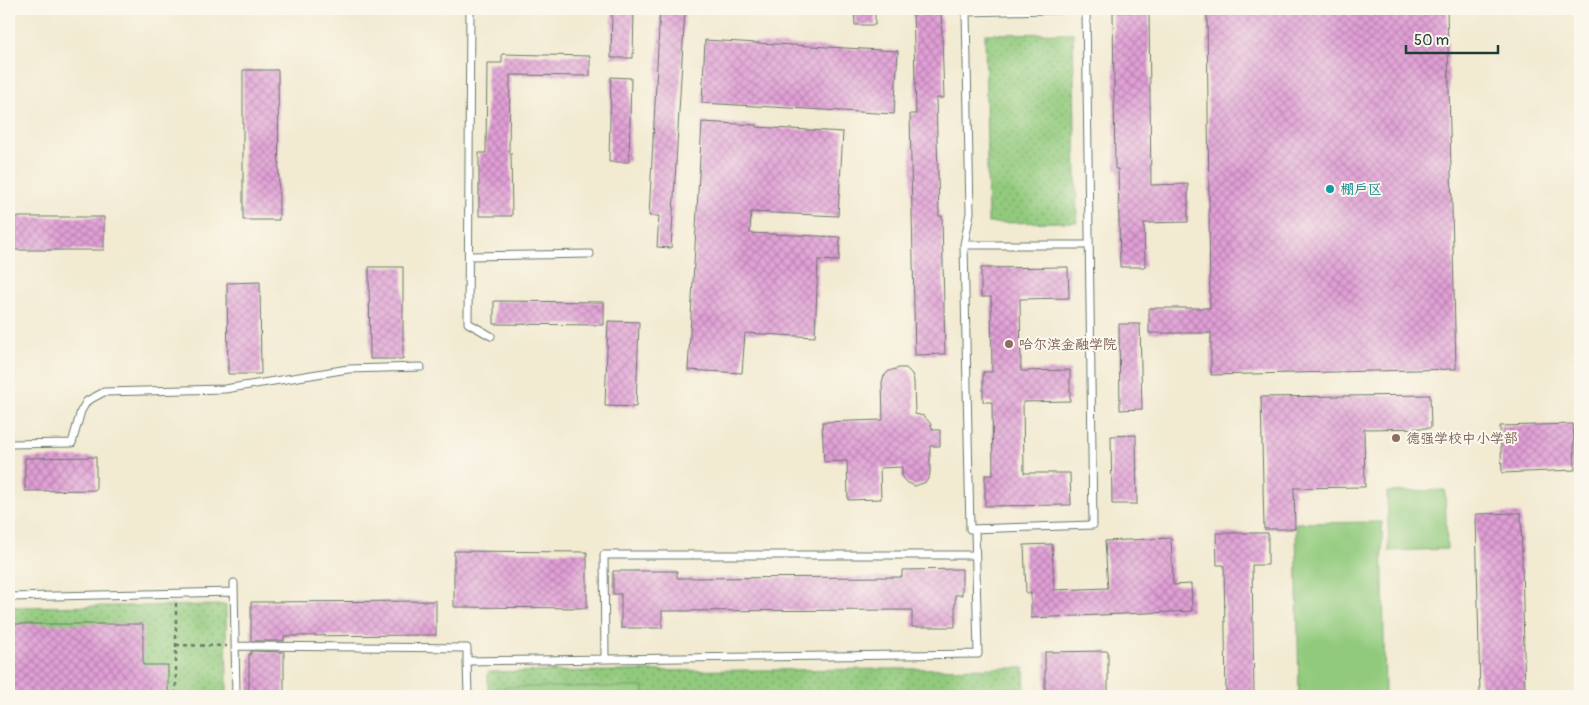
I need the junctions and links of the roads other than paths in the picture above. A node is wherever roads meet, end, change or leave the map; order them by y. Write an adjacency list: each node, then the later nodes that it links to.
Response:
1 (470, 9): 6 (lane)
2 (966, 10): 3 (lane); 4 (lane)
3 (964, 245): 4 (lane); 10 (lane)
4 (1089, 245): 10 (lane)
5 (590, 254): 6 (lane)
6 (469, 256): 7 (lane)
7 (491, 336)
8 (421, 367): 9 (lane)
9 (9, 444)
10 (975, 529): 11 (lane)
11 (975, 555): 16 (lane); 16 (lane)
12 (234, 583): 13 (lane)
13 (234, 592): 14 (lane); 15 (lane)
14 (9, 597)
15 (235, 646): 17 (lane); 18 (lane)
16 (605, 659): 17 (lane)
17 (468, 661): 19 (lane)
18 (236, 696)
19 (468, 696)

